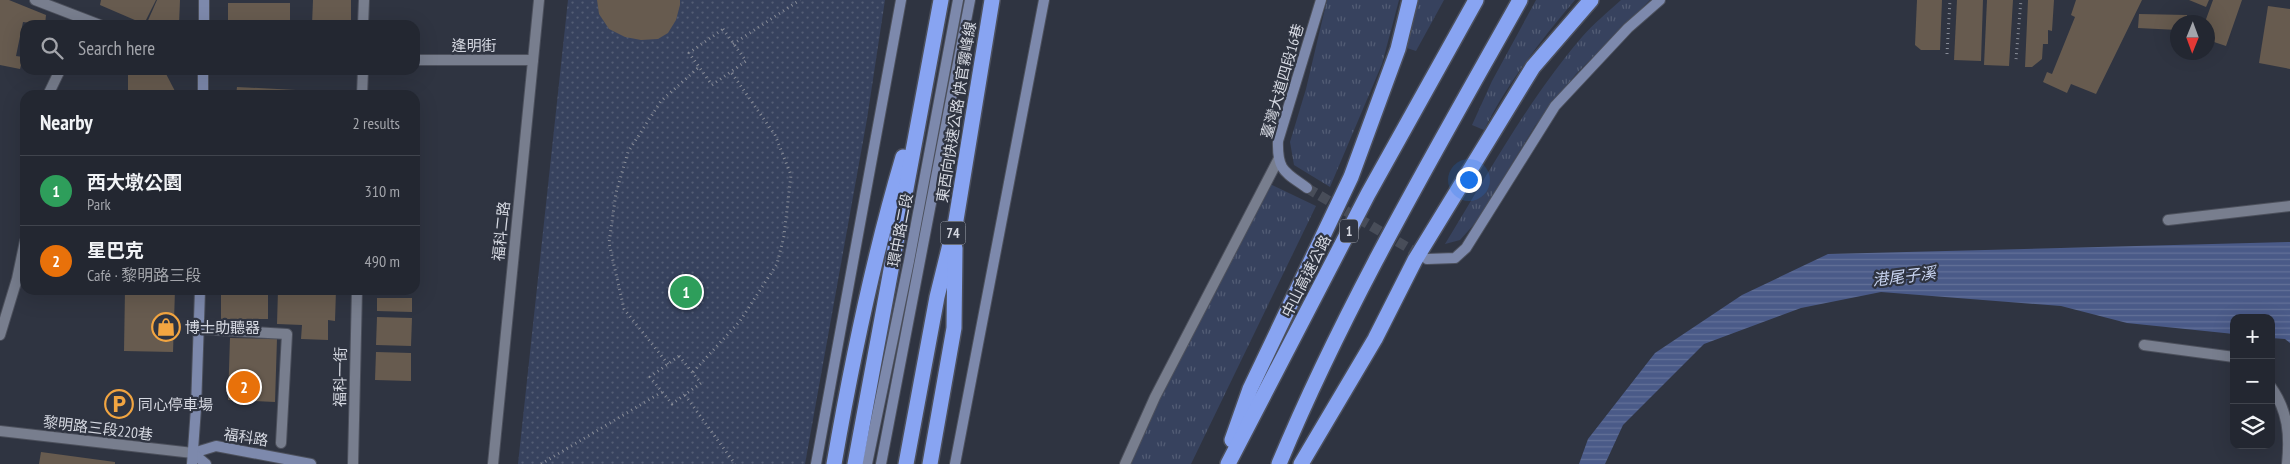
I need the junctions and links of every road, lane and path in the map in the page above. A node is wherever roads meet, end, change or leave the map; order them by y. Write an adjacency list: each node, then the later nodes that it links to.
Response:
1 (35, 0): 20 (street)
2 (204, 0): 21 (street)
3 (364, 0): 22 (street)
4 (539, 0): 27 (street, 福科二路)
5 (800, 0): 23 (path)
6 (901, 0): 64 (street)
7 (941, 0): 33 (highway)
8 (958, 0): 67 (street, 環中路二段)
9 (970, 0): 68 (street, 環中路二段)
10 (992, 0): 40 (highway, 東西向快速公路 快官霧峰線 / 74)
11 (1044, 0): 71 (street)
12 (1321, 0): 37 (street, 臺灣大道四段16巷)
13 (1410, 0): 73 (highway)
14 (1476, 0): 73 (highway, 中山高速公路 / 1)
15 (1520, 0): 74 (highway)
16 (1660, 0): 42 (street)
17 (1950, 0): 24 (path)
18 (2021, 0): 25 (path)
19 (1590, 3): 75 (highway)
20 (79, 20)
21 (204, 20)
22 (363, 20)
23 (733, 44): 28 (path); 29 (path)
24 (1947, 54)
25 (2016, 59)
26 (420, 60): 27 (street, 逢明街)
27 (533, 60): 61 (street, 福科二路)
28 (699, 67): 29 (path); 50 (path)
29 (731, 72): 51 (path)
30 (58, 75): 34 (street)
31 (203, 75): 35 (street)
32 (363, 75): 36 (street)
33 (926, 84): 65 (highway); 66 (highway)
34 (50, 90)
35 (203, 90)
36 (362, 90)
37 (1278, 160): 38 (street, 臺灣大道四段16巷); 72 (street)
38 (1307, 188)
39 (2290, 206): 41 (street)
40 (956, 220): 69 (highway, 東西向快速公路 快官霧峰線 / 74); 70 (highway, 74)
41 (2168, 220)
42 (1427, 259)
43 (20, 265): 47 (street)
44 (200, 295): 46 (street)
45 (357, 295): 60 (street, 福科一街)
46 (199, 329): 56 (street); 57 (street)
47 (0, 335)
48 (2144, 345): 49 (street)
49 (2230, 356)
50 (668, 364): 51 (path); 52 (path)
51 (694, 372): 54 (path)
52 (662, 392): 54 (path); 62 (path)
53 (2275, 394): 76 (street)
54 (685, 395): 63 (path)
55 (0, 431): 57 (street, 黎明路三段220巷)
56 (281, 443)
57 (193, 459): 58 (street); 59 (street, 福科路)
58 (206, 464)
59 (311, 464)
60 (353, 464)
61 (493, 464)
62 (540, 464)
63 (735, 464)
64 (816, 464)
65 (834, 464)
66 (856, 464)
67 (867, 464)
68 (881, 464)
69 (906, 464)
70 (930, 464)
71 (955, 464)
72 (1125, 464)
73 (1226, 464)
74 (1279, 464)
75 (1300, 464)
76 (2287, 464)

